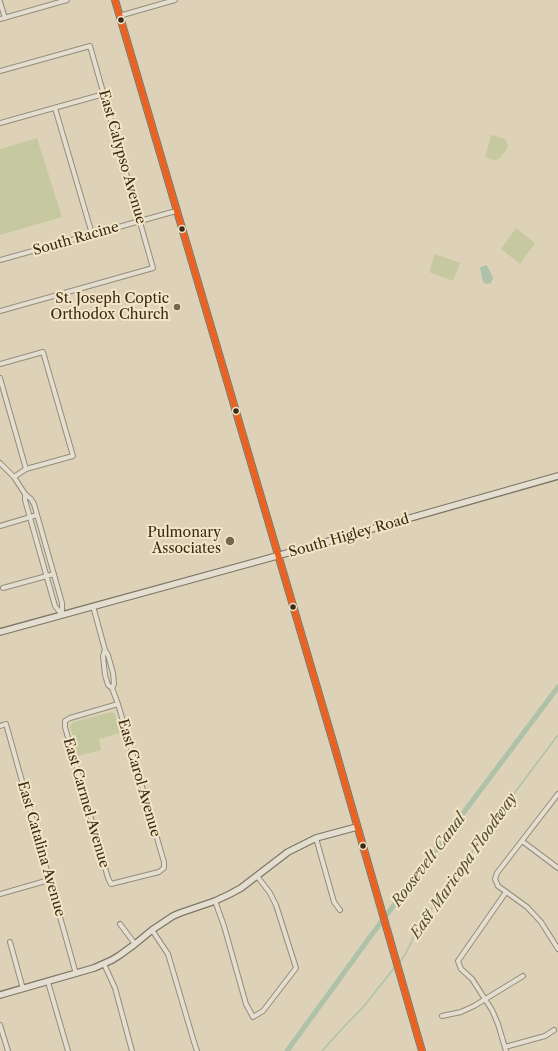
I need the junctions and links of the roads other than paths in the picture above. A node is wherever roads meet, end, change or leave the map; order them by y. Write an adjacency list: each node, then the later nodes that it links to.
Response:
1 (67, 0): 5 (street)
2 (115, 0): 6 (main road)
3 (175, 0): 6 (street)
4 (0, 2): 7 (street)
5 (50, 2): 7 (street)
6 (119, 16): 12 (main road)
7 (2, 18)
8 (0, 71): 9 (street, East Calypso Avenue)
9 (104, 94): 10 (street); 13 (street, East Calypso Avenue)
10 (55, 108): 11 (street); 14 (street)
11 (0, 123)
12 (176, 211): 13 (street, South Racine); 27 (main road)
13 (140, 221): 14 (street, South Racine); 16 (street, East Calypso Avenue)
14 (92, 234): 15 (street, South Racine)
15 (0, 260)
16 (0, 311)
17 (0, 364): 20 (street)
18 (0, 378): 20 (street)
19 (0, 463): 22 (street)
20 (26, 469): 22 (street)
21 (558, 476): 27 (main road, South Higley Road)
22 (14, 477): 23 (street)
23 (25, 494): 24 (street); 25 (street)
24 (37, 515): 25 (street); 28 (street)
25 (30, 517): 26 (street); 29 (street)
26 (0, 526)
27 (278, 556): 31 (main road, South Higley Road); 39 (main road)
28 (54, 574): 29 (street); 32 (street)
29 (46, 576): 30 (street); 32 (street)
30 (3, 588)
31 (93, 606): 32 (main road, South Higley Road); 34 (street, East Carol Avenue)
32 (62, 615): 33 (main road, South Higley Road)
33 (0, 632)
34 (105, 650): 35 (street, East Carol Avenue); 35 (street, East Carol Avenue)
35 (112, 688): 36 (street, East Carol Avenue)
36 (118, 704): 45 (street, East Carmel Avenue); 45 (street, East Carol Avenue)
37 (0, 726): 44 (street, East Catalina Avenue)
38 (558, 794): 41 (street)
39 (357, 827): 40 (main road); 70 (main road)
40 (316, 838): 43 (main road); 49 (street)
41 (522, 841): 42 (street); 46 (street)
42 (558, 868)
43 (257, 876): 48 (main road); 48 (street)
44 (49, 880): 47 (street); 56 (street, East Catalina Avenue)
45 (111, 884)
46 (506, 892): 54 (street); 61 (street)
47 (0, 894)
48 (214, 901): 51 (main road)
49 (340, 910)
50 (120, 924): 53 (street)
51 (152, 930): 53 (main road); 69 (street)
52 (10, 942): 59 (street)
53 (135, 944): 55 (main road)
54 (558, 949)
55 (104, 964): 56 (main road); 68 (street)
56 (76, 974): 58 (main road)
57 (524, 976): 61 (street)
58 (48, 982): 59 (main road); 67 (street)
59 (22, 989): 60 (main road)
60 (0, 995)
61 (486, 1000): 62 (street); 65 (street)
62 (442, 1016)
63 (0, 1025): 66 (street)
64 (554, 1030): 65 (street)
65 (505, 1049)
66 (8, 1051)
67 (68, 1051)
68 (132, 1051)
69 (197, 1051)
70 (422, 1051)

